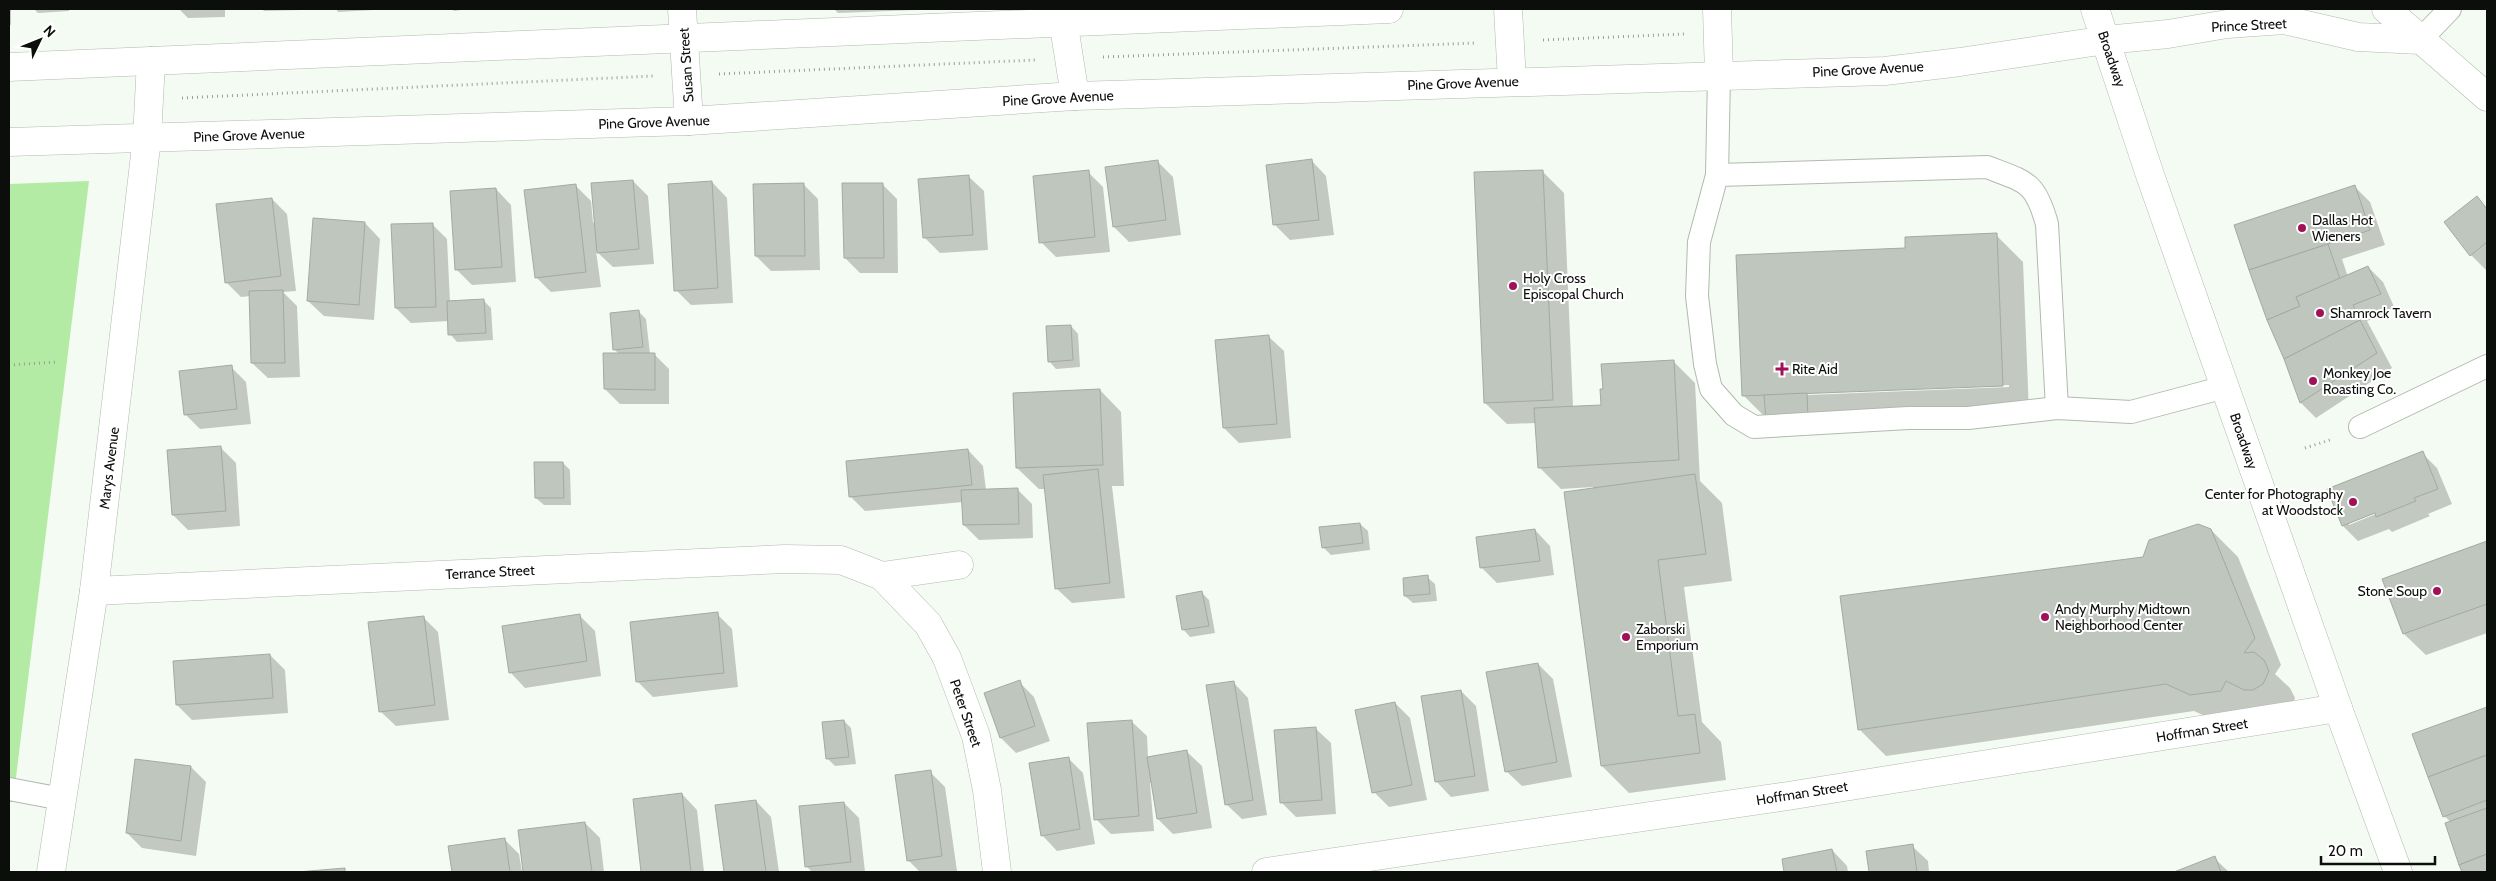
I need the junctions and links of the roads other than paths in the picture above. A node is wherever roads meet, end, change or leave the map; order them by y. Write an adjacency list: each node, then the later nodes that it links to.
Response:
1 (682, 9): 10 (main road, Susan Street)
2 (1389, 9): 8 (main road)
3 (1508, 9): 16 (main road)
4 (2095, 9): 11 (main road, Broadway)
5 (2386, 9): 12 (main road)
6 (2450, 9): 12 (lane)
7 (2286, 15): 11 (main road, Prince Street); 12 (main road, Prince Street)
8 (1063, 20): 10 (main road); 18 (main road)
9 (1717, 20): 15 (main road)
10 (683, 39): 13 (main road); 19 (main road, Susan Street)
11 (2106, 40): 15 (main road, Pine Grove Avenue); 24 (main road, Broadway)
12 (2420, 40): 17 (main road)
13 (152, 62): 14 (main road); 20 (main road, Marys Avenue)
14 (9, 67)
15 (1719, 75): 16 (main road, Pine Grove Avenue); 22 (lane)
16 (1512, 81): 18 (main road, Pine Grove Avenue)
17 (2485, 93)
18 (1075, 96): 19 (main road, Pine Grove Avenue)
19 (689, 121): 20 (main road, Pine Grove Avenue)
20 (147, 138): 21 (main road, Pine Grove Avenue); 29 (main road, Marys Avenue)
21 (9, 142)
22 (1717, 175): 25 (lane); 25 (lane)
23 (2487, 366): 26 (lane)
24 (2225, 387): 25 (lane); 30 (main road, Broadway)
25 (2057, 408)
26 (2360, 428)
27 (959, 565): 28 (main road)
28 (882, 576): 29 (main road, Terrance Street); 34 (main road, Peter Street)
29 (94, 591): 32 (main road, Marys Avenue)
30 (2338, 708): 35 (main road, Hoffman Street); 36 (main road, Broadway)
31 (9, 789): 32 (lane)
32 (62, 799): 33 (main road, Marys Avenue)
33 (51, 872)
34 (997, 872)
35 (1266, 872)
36 (2398, 872)

